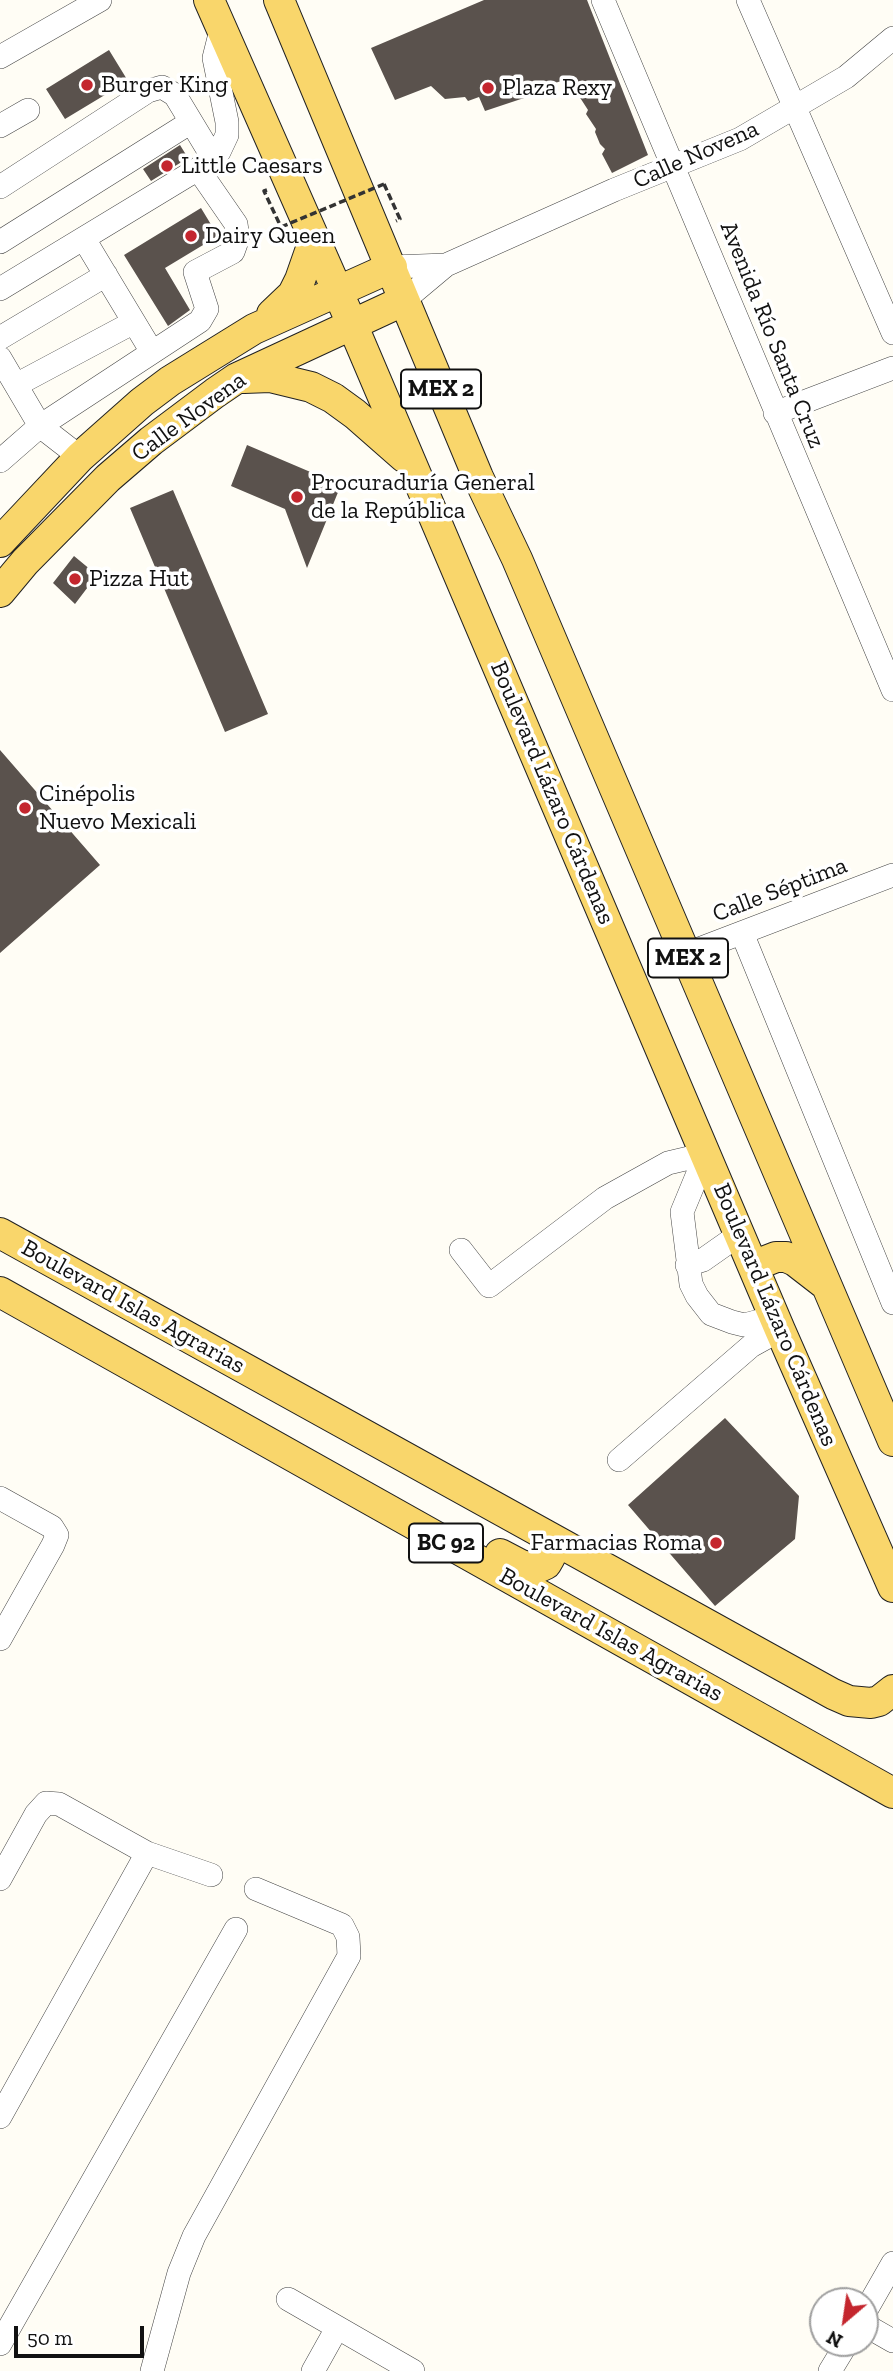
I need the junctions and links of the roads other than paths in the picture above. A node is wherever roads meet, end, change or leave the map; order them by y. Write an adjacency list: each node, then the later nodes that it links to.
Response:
1 (279, 0): 19 (main road, MEX 2)
2 (603, 0): 13 (street, Avenida Río Santa Cruz)
3 (748, 0): 8 (street)
4 (84, 4): 7 (street)
5 (212, 7): 12 (street); 16 (main road, Boulevard Lázaro Cárdenas / MEX 2)
6 (893, 38): 8 (street, Calle Novena)
7 (0, 57)
8 (794, 109): 13 (street, Calle Novena); 27 (street)
9 (27, 110): 11 (street)
10 (191, 122): 12 (street); 14 (street); 17 (street)
11 (0, 126)
12 (205, 164): 15 (street); 29 (street)
13 (674, 166): 18 (street, Calle Novena); 34 (street, Avenida Río Santa Cruz)
14 (0, 187)
15 (84, 239): 20 (street); 21 (street)
16 (314, 240): 22 (main road, Boulevard Lázaro Cárdenas / MEX 2); 26 (main road)
17 (0, 242)
18 (446, 265): 19 (street, Calle Novena); 23 (street, Calle Novena)
19 (392, 267): 22 (main road, Calle Novena); 23 (main road, MEX 2)
20 (106, 275): 24 (street); 28 (street)
21 (0, 289)
22 (336, 290): 25 (main road, Boulevard Lázaro Cárdenas / MEX 2); 26 (main road, Calle Novena)
23 (403, 301): 25 (main road, Calle Novena); 46 (main road, MEX 2)
24 (134, 322): 29 (street); 33 (street)
25 (352, 324): 32 (main road, Calle Novena); 38 (main road, Boulevard Lázaro Cárdenas / MEX 2)
26 (254, 328): 36 (main road, Calle Novena)
27 (893, 333)
28 (0, 338)
29 (152, 352): 35 (street)
30 (0, 358): 33 (street)
31 (893, 368): 34 (street)
32 (237, 378): 38 (main road); 41 (main road, Calle Novena)
33 (16, 385): 35 (street)
34 (775, 413): 43 (street, Avenida Río Santa Cruz)
35 (44, 430): 36 (street); 37 (street); 39 (street)
36 (80, 457): 39 (main road, Calle Novena); 41 (main road)
37 (0, 461)
38 (410, 462): 47 (main road, Boulevard Lázaro Cárdenas / MEX 2)
39 (60, 479): 40 (main road, Calle Novena)
40 (0, 542)
41 (25, 562): 42 (main road, Calle Novena)
42 (0, 592)
43 (893, 691)
44 (893, 875): 45 (street, Calle Séptima)
45 (742, 933): 46 (street, Calle Séptima); 57 (street)
46 (686, 954): 55 (main road, MEX 2)
47 (706, 1154): 49 (main road, Boulevard Lázaro Cárdenas / MEX 2); 51 (street); 52 (street)
48 (0, 1233): 54 (main road, Boulevard Islas Agrarias / BC 92)
49 (740, 1234): 52 (street); 53 (main road, Boulevard Lázaro Cárdenas / MEX 2)
50 (0, 1250): 54 (main road)
51 (461, 1250)
52 (687, 1265): 58 (street)
53 (753, 1265): 55 (main road); 58 (main road, Boulevard Lázaro Cárdenas / MEX 2)
54 (74, 1274): 63 (main road, Boulevard Islas Agrarias / BC 92)
55 (828, 1288): 59 (main road, MEX 2)
56 (0, 1292): 62 (main road, Boulevard Islas Agrarias / BC 92)
57 (893, 1303)
58 (778, 1323): 60 (street); 64 (main road, Boulevard Lázaro Cárdenas / MEX 2)
59 (893, 1441)
60 (619, 1460)
61 (0, 1498): 65 (street)
62 (399, 1516): 63 (main road); 67 (main road, Boulevard Islas Agrarias / BC 92)
63 (547, 1536): 66 (main road, Boulevard Islas Agrarias / BC 92)
64 (893, 1587)
65 (0, 1639)
66 (893, 1690)
67 (893, 1793)
68 (147, 1853): 69 (street); 70 (street); 73 (street)
69 (212, 1875)
70 (0, 1879)
71 (256, 1889): 79 (street)
72 (236, 1929): 78 (street)
73 (0, 2117)
74 (893, 2263): 75 (street)
75 (879, 2288)
76 (288, 2300): 77 (street)
77 (337, 2328): 80 (street); 81 (street)
78 (0, 2344)
79 (152, 2371)
80 (313, 2371)
81 (413, 2371)

